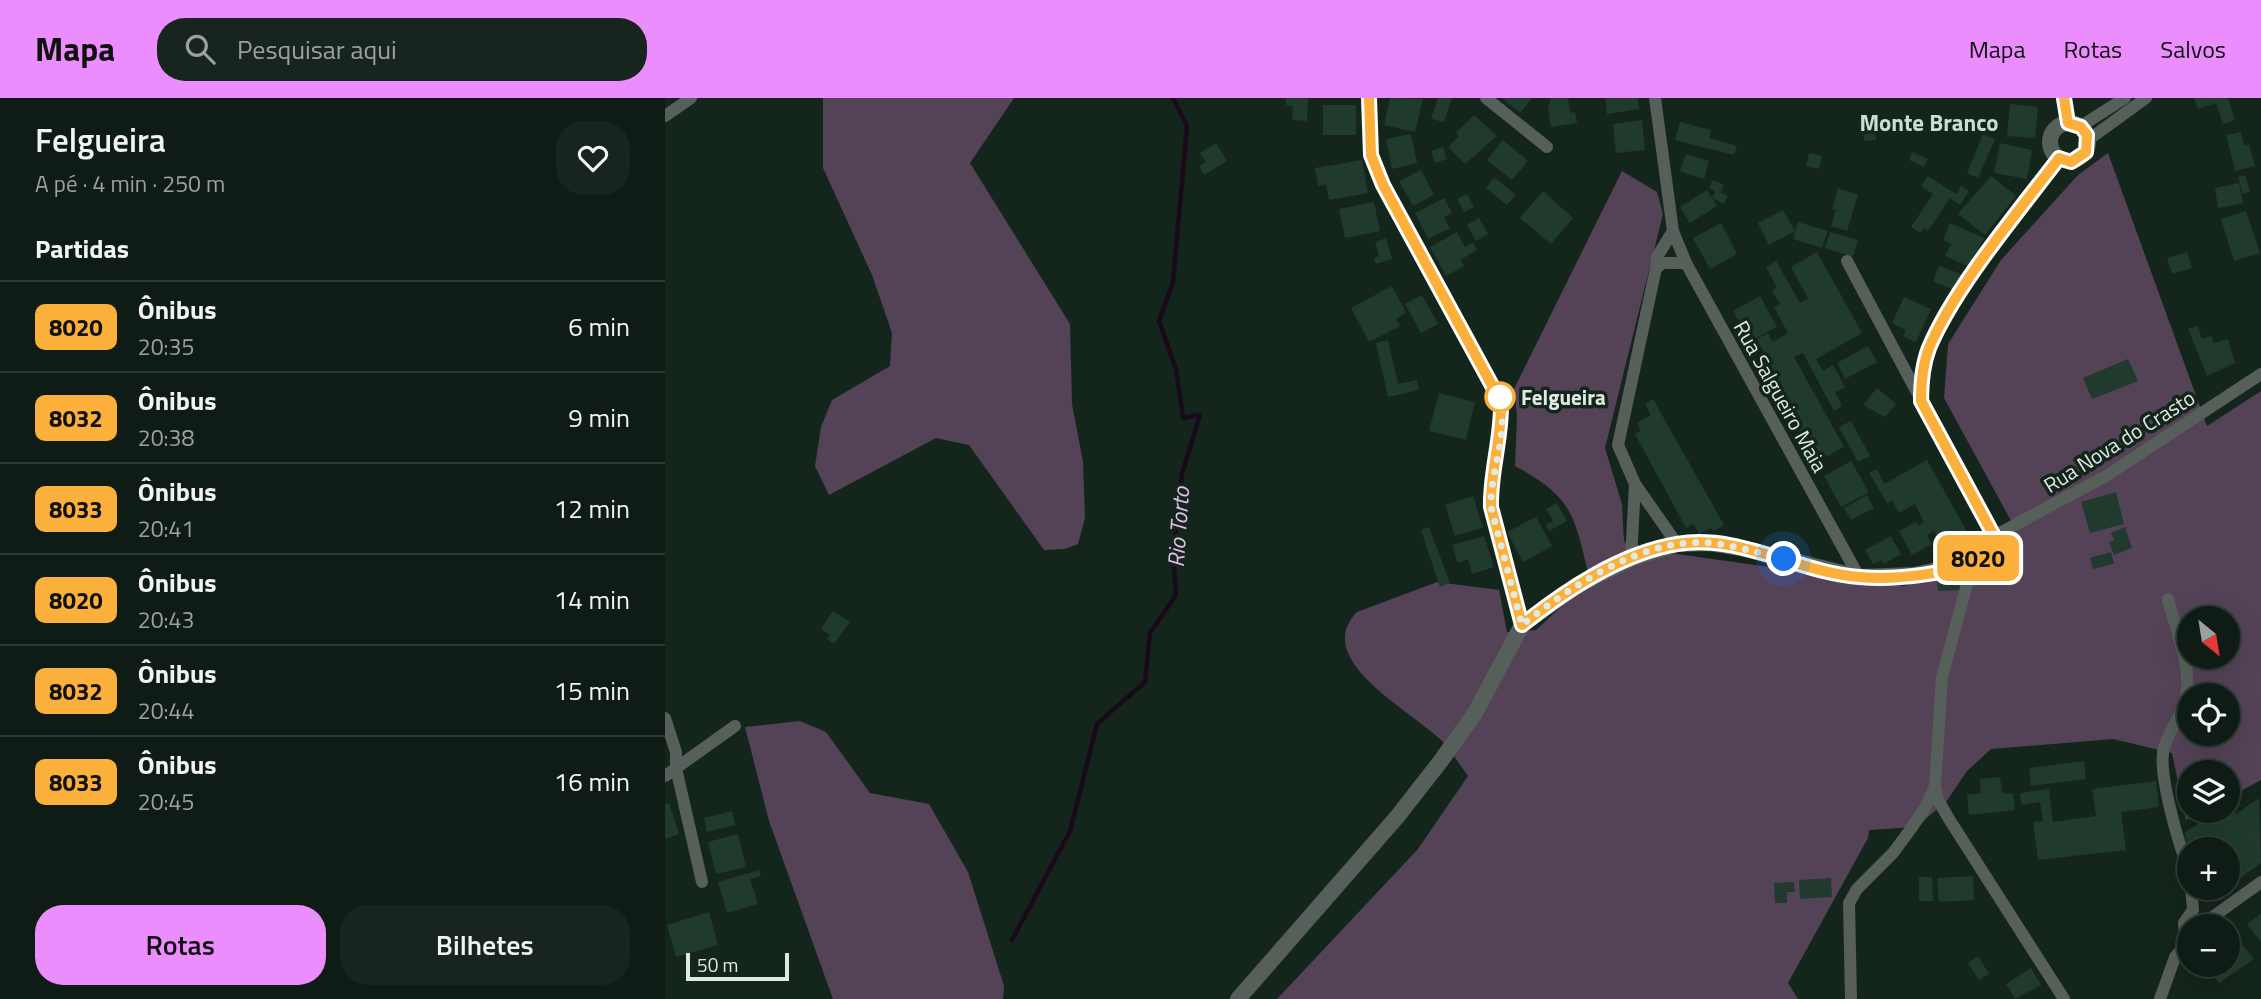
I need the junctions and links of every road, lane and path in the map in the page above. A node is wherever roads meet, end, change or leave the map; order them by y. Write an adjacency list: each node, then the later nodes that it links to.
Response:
1 (691, 98): 8 (street)
2 (1369, 98): 25 (street)
3 (1486, 98): 10 (street)
4 (1655, 98): 12 (street, Rua Salgueiro Maia)
5 (2064, 98): 9 (street)
6 (2125, 98): 9 (street)
7 (2146, 98): 9 (street)
8 (665, 116)
9 (2079, 130): 11 (street); 11 (street)
10 (1547, 148)
11 (2059, 158): 17 (street)
12 (1673, 231): 14 (street, Rua Salgueiro Maia); 15 (street)
13 (1847, 261): 17 (street)
14 (1686, 263): 15 (street); 23 (street, Rua Salgueiro Maia)
15 (1656, 268): 18 (street)
16 (2261, 374): 19 (street, Rua Nova do Crasto)
17 (1921, 401): 19 (street)
18 (1635, 484): 20 (street); 21 (street)
19 (1994, 536): 22 (street)
20 (1677, 544): 21 (street); 23 (street)
21 (1631, 559): 25 (street)
22 (1973, 562): 23 (street); 29 (street)
23 (1859, 578)
24 (2168, 599): 30 (street)
25 (1522, 625): 35 (street)
26 (665, 718): 28 (street)
27 (735, 726): 28 (street)
28 (670, 772): 31 (street)
29 (1935, 786): 36 (street); 37 (street)
30 (2177, 840)
31 (702, 882)
32 (2261, 882): 33 (street)
33 (2217, 914)
34 (2177, 955): 38 (street)
35 (1238, 999)
36 (1851, 999)
37 (2064, 999)
38 (2160, 999)

